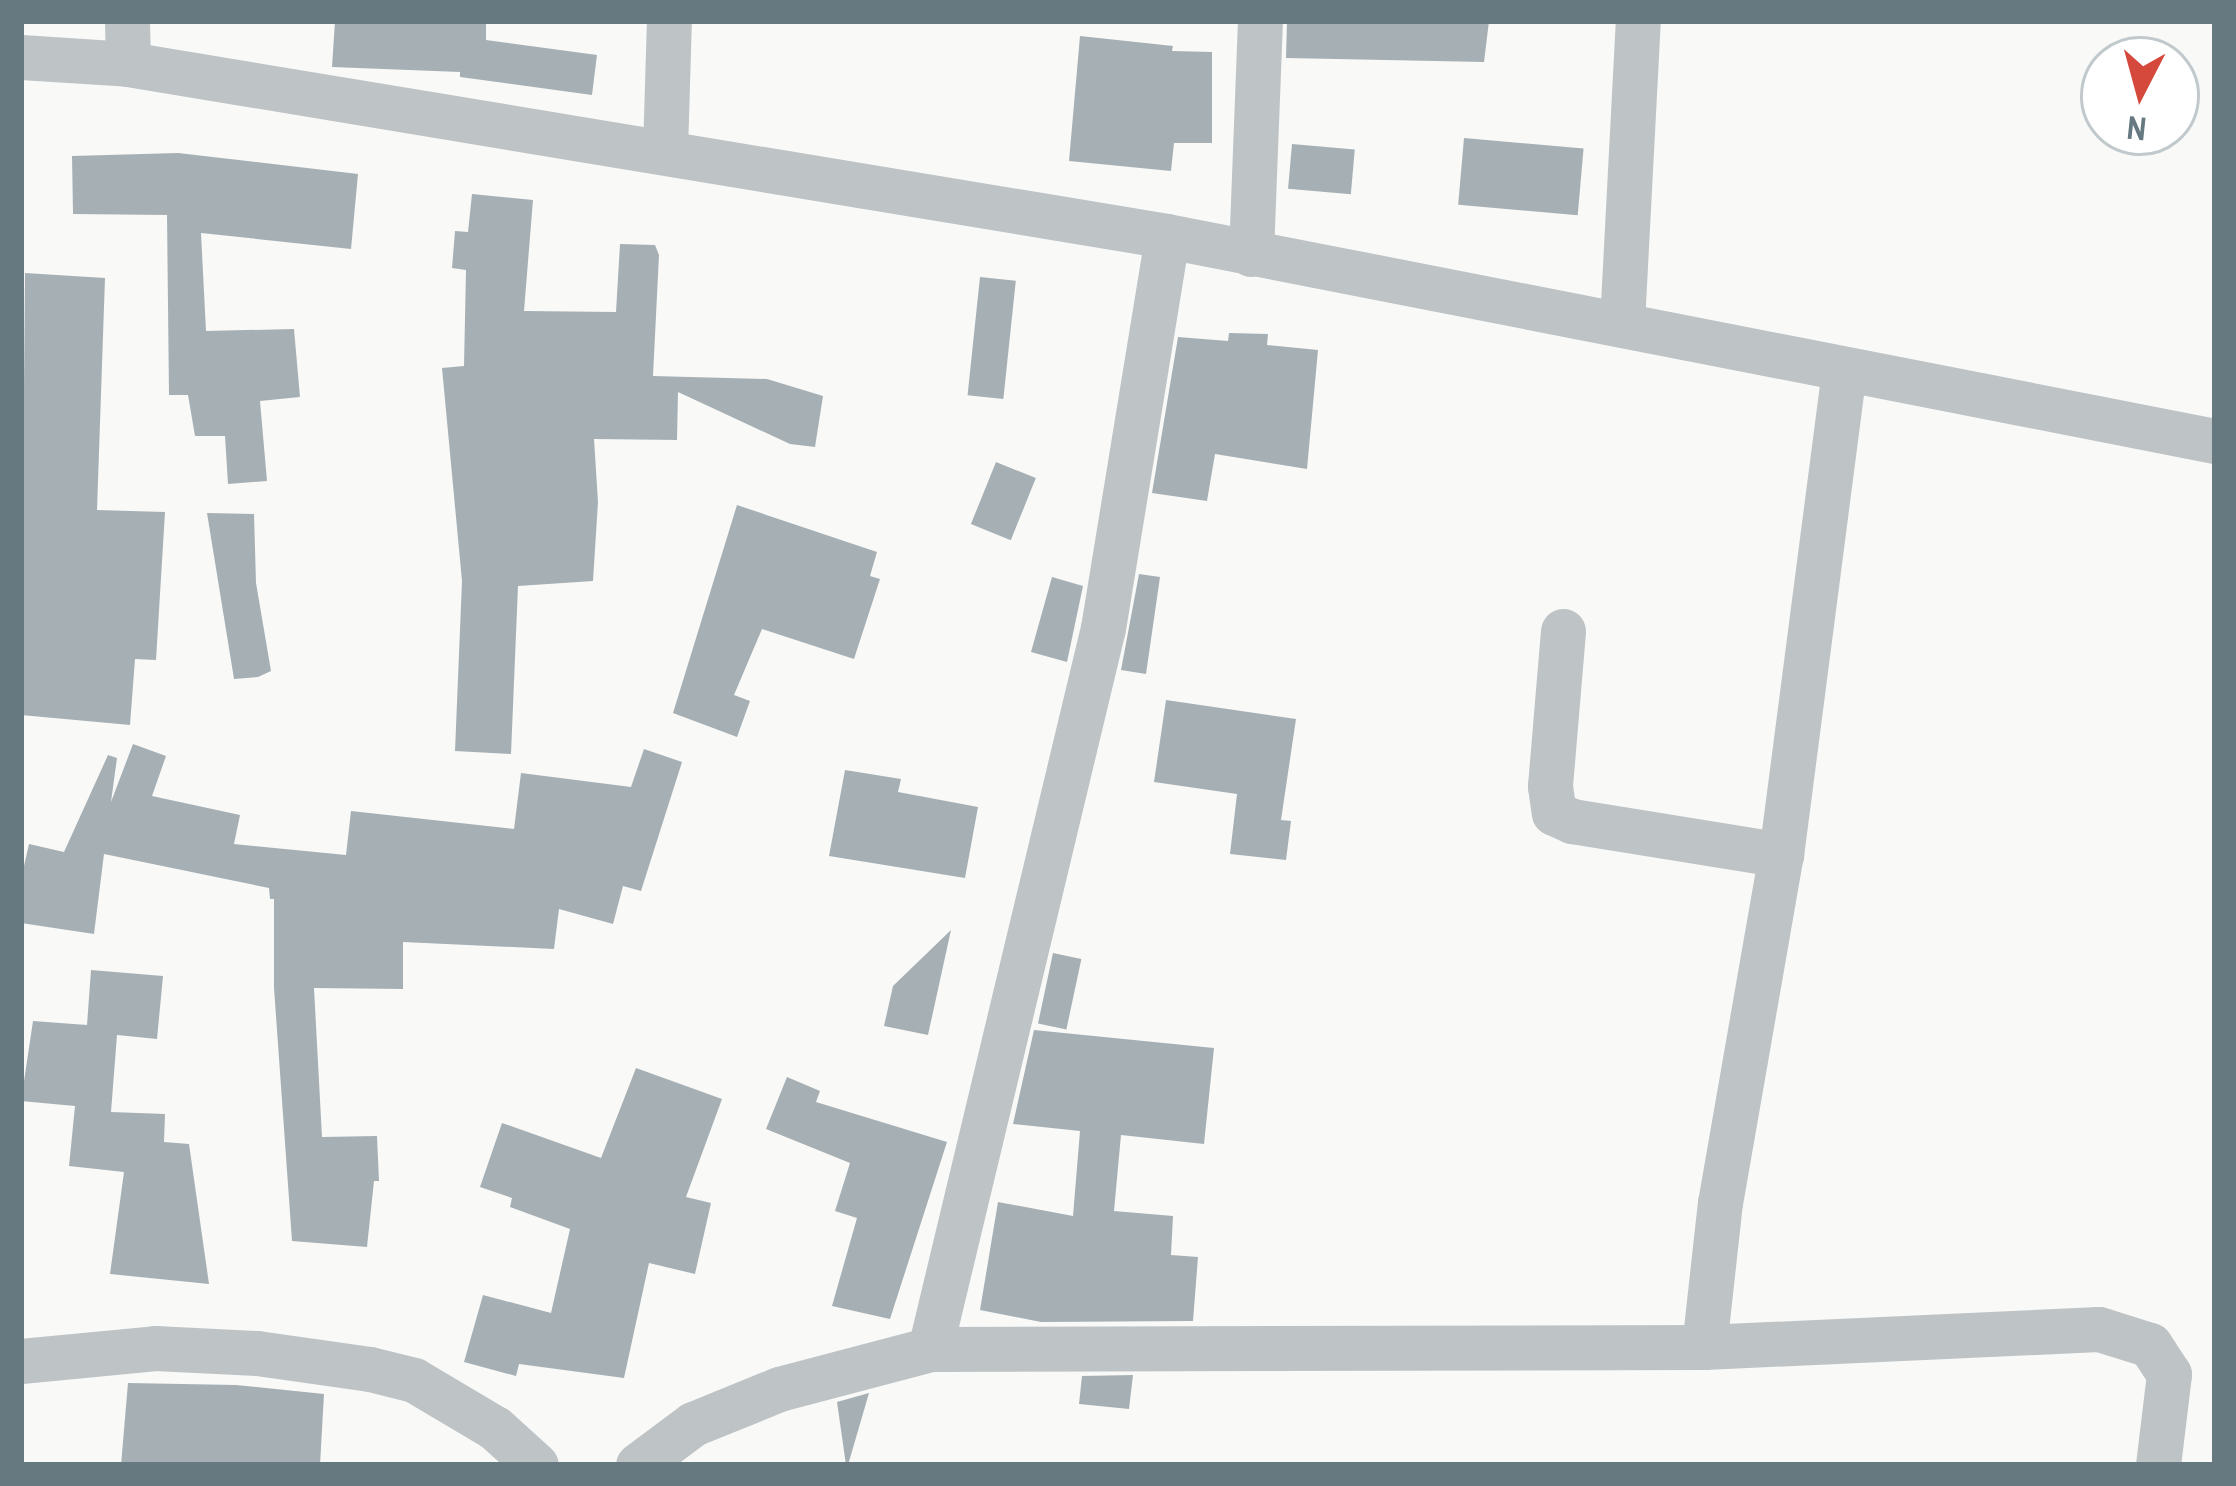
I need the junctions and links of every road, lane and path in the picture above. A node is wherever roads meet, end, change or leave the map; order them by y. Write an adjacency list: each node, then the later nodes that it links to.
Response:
1 (669, 21): 6 (street)
2 (1260, 21): 8 (street)
3 (1638, 21): 9 (street)
4 (128, 43): 5 (street); 6 (street)
5 (21, 57)
6 (665, 152): 7 (street)
7 (1167, 236): 8 (street); 15 (street)
8 (1251, 254): 9 (street)
9 (1622, 323): 10 (street)
10 (1844, 370): 11 (street); 13 (street)
11 (2215, 441)
12 (1563, 631): 13 (street)
13 (1780, 855): 14 (street)
14 (1704, 1347): 15 (street); 19 (street)
15 (930, 1349): 18 (street)
16 (21, 1361): 17 (street)
17 (536, 1465)
18 (638, 1465)
19 (2158, 1465)

